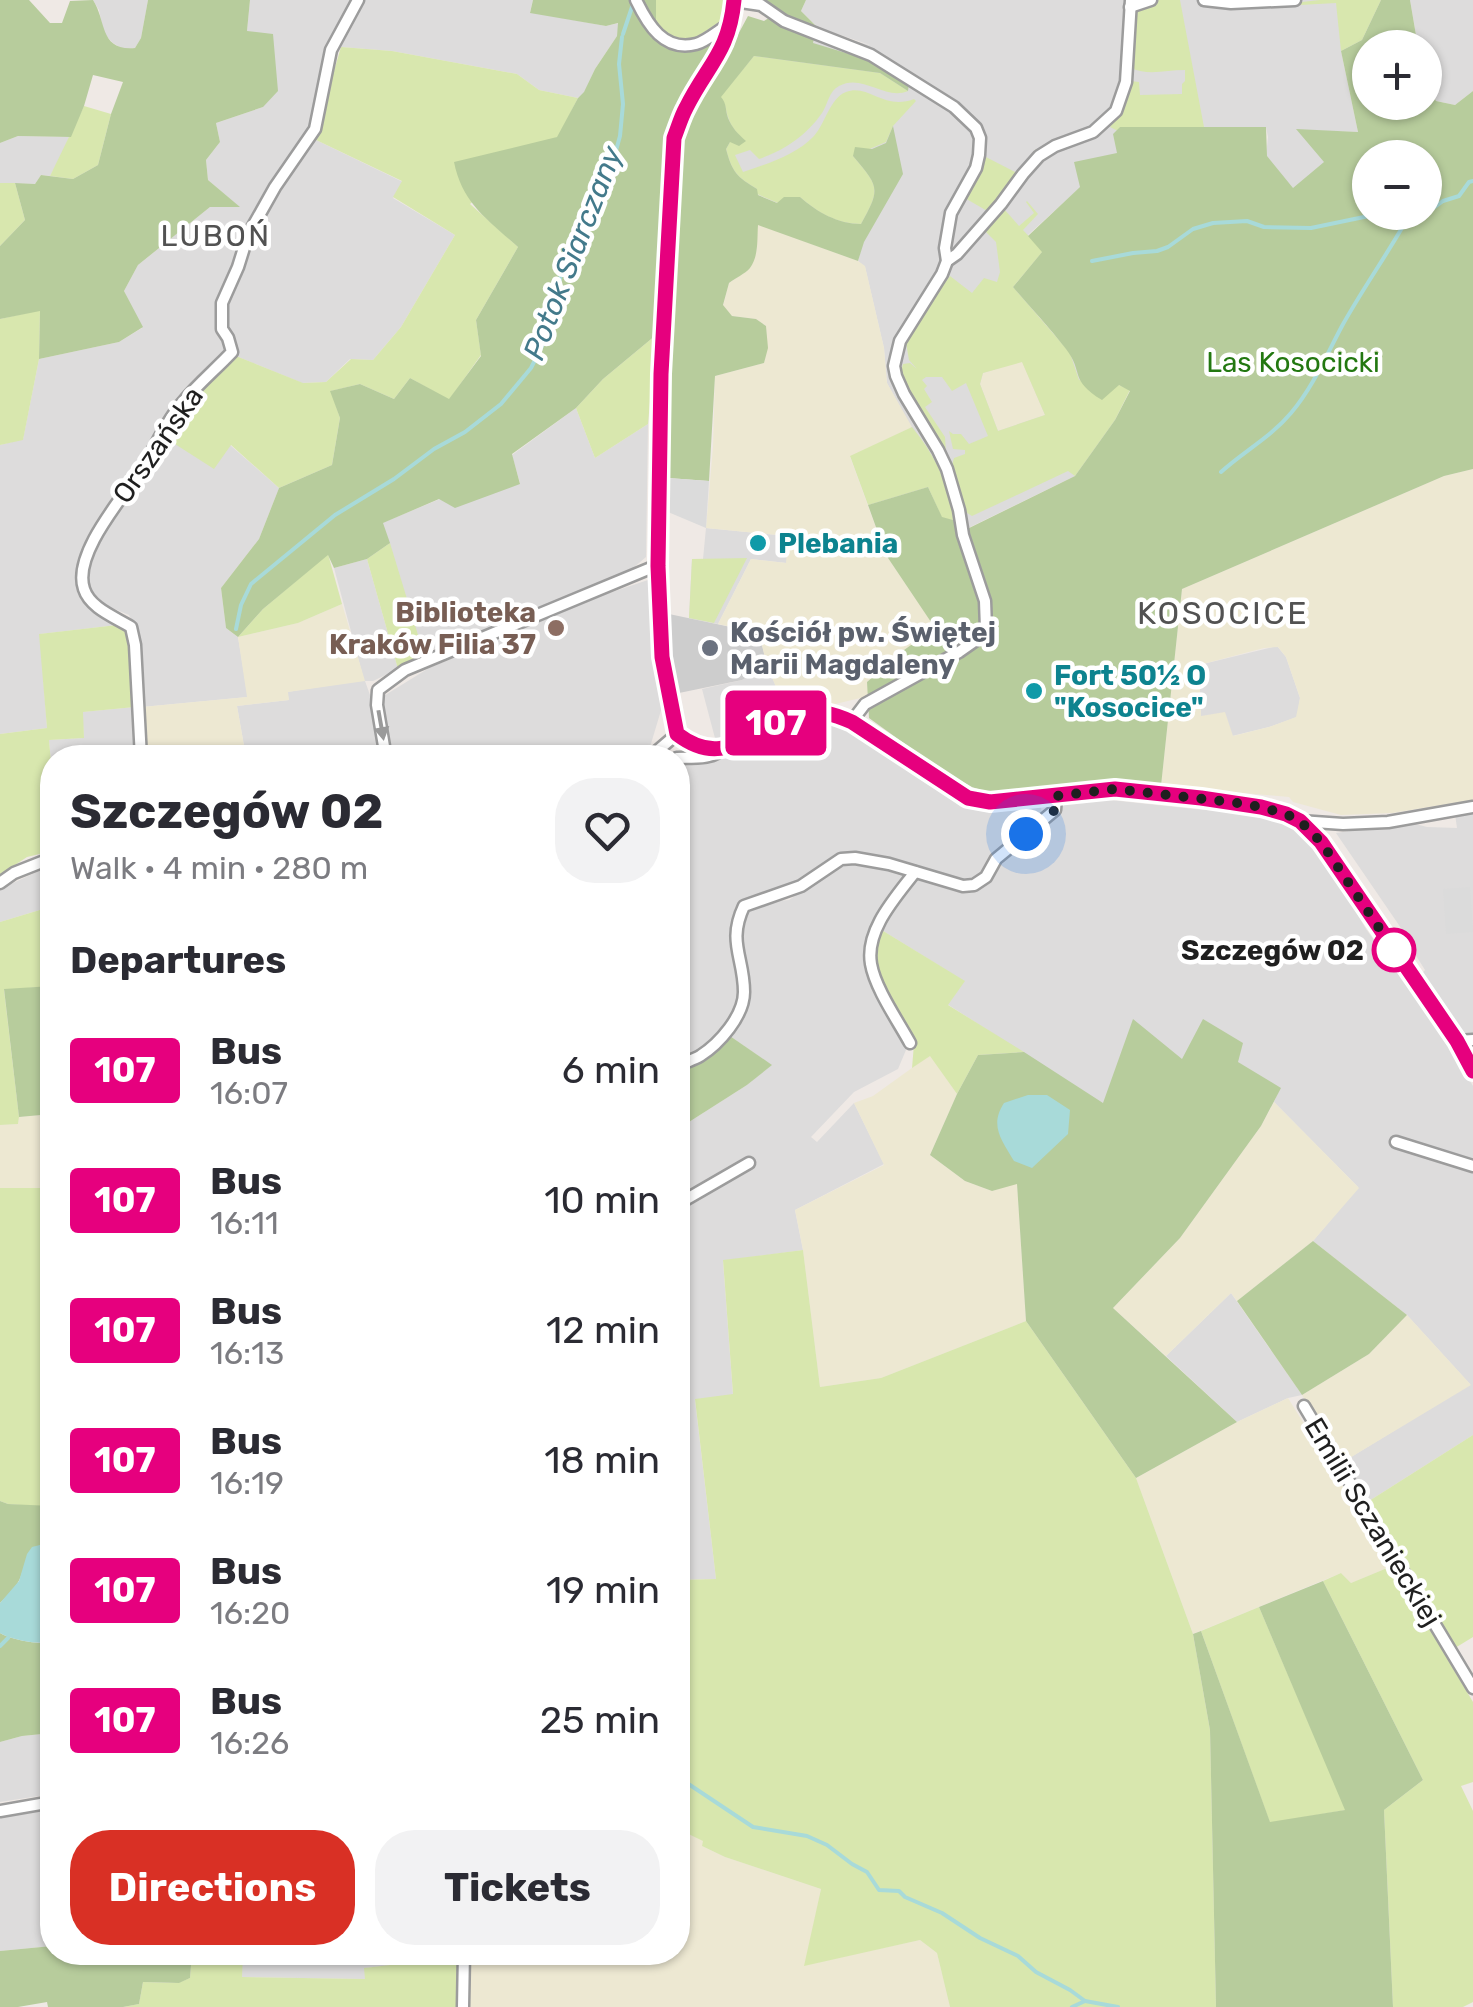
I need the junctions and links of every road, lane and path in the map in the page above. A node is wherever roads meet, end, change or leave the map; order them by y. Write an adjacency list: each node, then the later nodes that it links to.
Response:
1 (358, 0): 13 (street, Orszańska)
2 (636, 0): 8 (street)
3 (734, 0): 8 (street); 9 (street)
4 (1151, 0): 7 (street)
5 (1204, 0): 6 (street)
6 (1294, 0)
7 (1130, 3): 9 (street)
8 (732, 23): 10 (street)
9 (947, 261): 11 (street)
10 (658, 566): 12 (street); 14 (street, one-way to 14)
11 (852, 722): 16 (street); 18 (street)
12 (677, 734): 15 (street); 16 (street)
13 (140, 745)
14 (384, 745)
15 (664, 745)
16 (724, 749): 17 (street)
17 (690, 758)
18 (1056, 796): 20 (street); 22 (street)
19 (1473, 808): 20 (street)
20 (1300, 821): 25 (street)
21 (40, 862): 23 (street)
22 (915, 872): 26 (street); 27 (street)
23 (0, 883)
24 (1473, 1040): 25 (street)
25 (1457, 1041): 28 (street)
26 (910, 1043)
27 (690, 1060)
28 (1473, 1072)
29 (1396, 1142): 31 (street)
30 (749, 1162): 32 (street)
31 (1473, 1166)
32 (690, 1197)
33 (1304, 1406): 34 (street, Emilii Sczanieckiej)
34 (1473, 1688)
35 (40, 1804): 36 (street)
36 (0, 1811)
37 (464, 1965): 38 (street)
38 (463, 2007)

